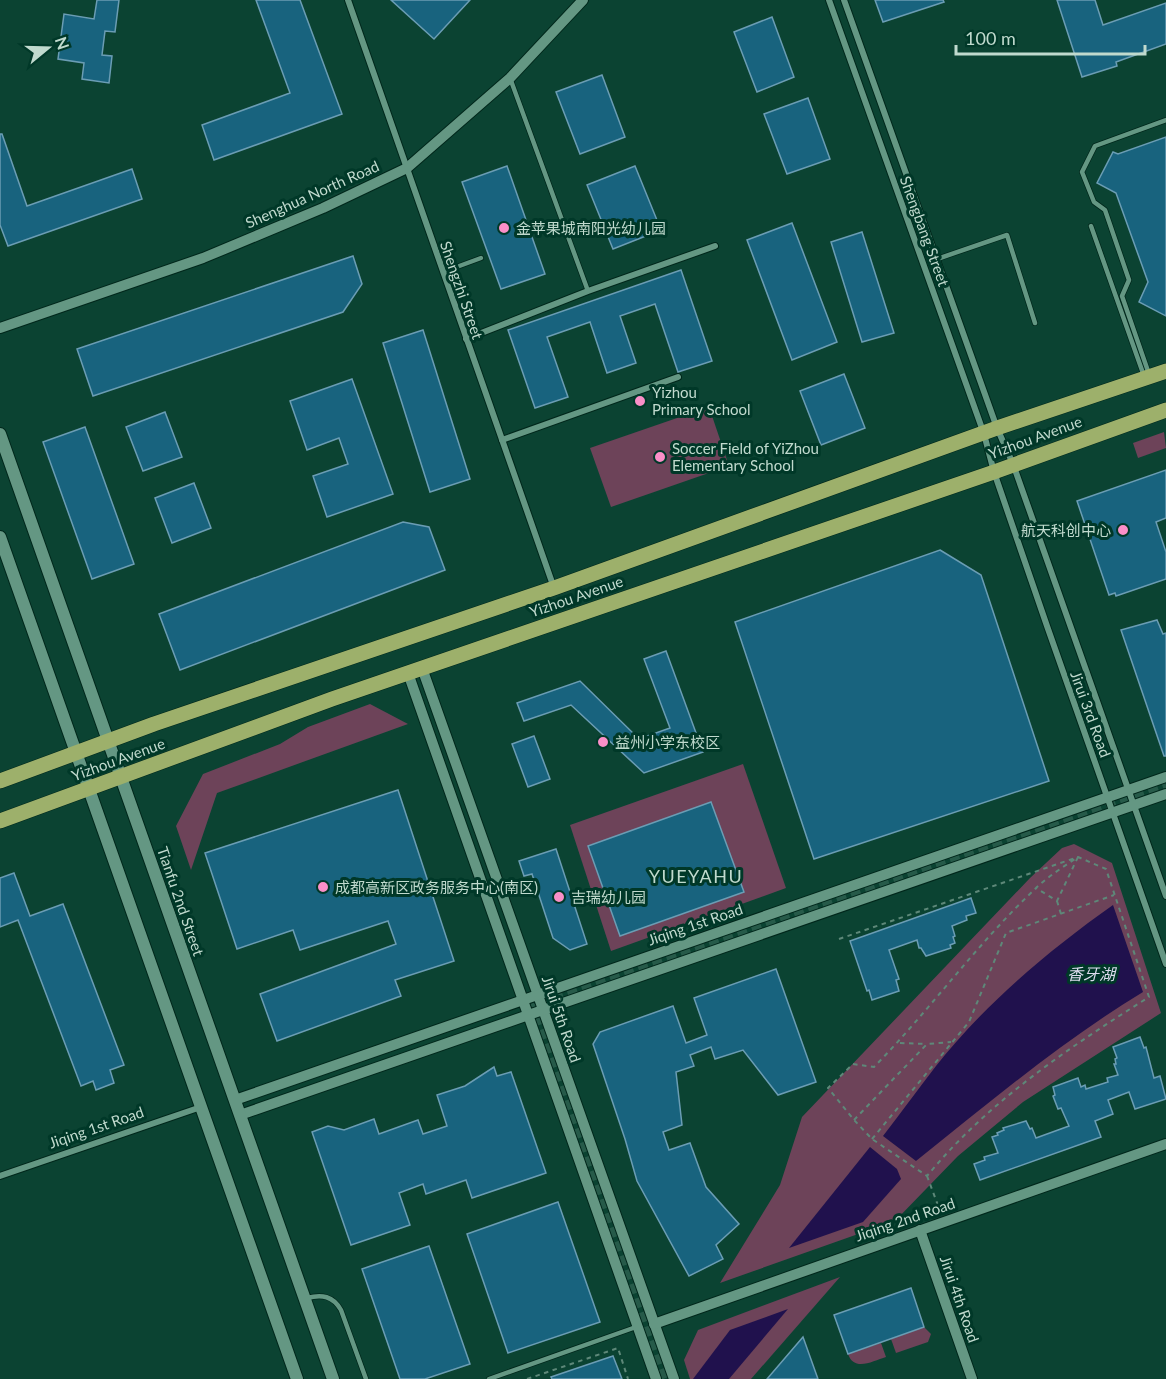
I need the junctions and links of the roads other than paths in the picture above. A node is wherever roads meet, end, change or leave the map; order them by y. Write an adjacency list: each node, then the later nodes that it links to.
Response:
1 (348, 0): 7 (street, Shengzhi Street)
2 (583, 0): 5 (street, Shenghua North Road)
3 (829, 0): 21 (street, Shengbang Street)
4 (844, 0): 11 (street, Shengbang Street)
5 (510, 78): 7 (street, Shenghua North Road); 13 (lane)
6 (1166, 120): 18 (lane)
7 (406, 168): 12 (street, Shengzhi Street); 15 (street, Shenghua North Road)
8 (1091, 226): 18 (lane)
9 (715, 246): 13 (street)
10 (481, 258): 12 (lane)
11 (937, 259): 14 (lane); 21 (street, Shengbang Street)
12 (443, 272): 16 (street, Shengzhi Street)
13 (588, 291): 16 (street)
14 (1035, 323)
15 (0, 328)
16 (466, 339): 23 (street, Shengzhi Street)
17 (1166, 371): 18 (main road, Yizhou Avenue)
18 (1147, 377): 21 (main road, Yizhou Avenue)
19 (678, 378): 23 (street)
20 (1166, 410): 24 (main road, Yizhou Avenue)
21 (991, 431): 24 (street, Shengbang Street); 25 (street, Shengbang Street); 27 (main road, Yizhou Avenue)
22 (0, 434): 29 (main road, Tianfu 2nd Street)
23 (502, 440): 27 (street, Shengzhi Street)
24 (1013, 464): 25 (main road, Yizhou Avenue); 35 (street, Jirui 3rd Road)
25 (994, 472): 28 (main road, Yizhou Avenue); 37 (street, Jirui 3rd Road)
26 (0, 537): 30 (main road)
27 (554, 588): 29 (main road, Yizhou Avenue)
28 (415, 671): 31 (main road, Yizhou Avenue); 43 (street, Jirui 5th Road); 44 (street, Jirui 5th Road)
29 (108, 741): 30 (main road, Yizhou Avenue); 31 (main road, Tianfu 2nd Street)
30 (77, 753): 33 (main road, Yizhou Avenue); 34 (main road)
31 (121, 777): 34 (main road, Yizhou Avenue); 47 (main road, Tianfu 2nd Street)
32 (1166, 777): 35 (street, Jiqing 1st Road)
33 (0, 780)
34 (89, 789): 40 (main road, Yizhou Avenue); 48 (main road)
35 (1128, 790): 37 (street, Jiqing 1st Road); 38 (street, Jirui 3rd Road)
36 (1166, 794): 38 (street, Jiqing 1st Road)
37 (1108, 797): 39 (street, Jirui 3rd Road); 43 (street, Jiqing 1st Road)
38 (1134, 805): 39 (street, Jiqing 1st Road); 41 (street, Jirui 3rd Road)
39 (1113, 812): 42 (street, Jirui 3rd Road); 45 (street, Jiqing 1st Road)
40 (0, 820)
41 (1166, 896)
42 (1166, 964)
43 (538, 995): 44 (street, Jiqing 1st Road); 45 (street, Jirui 5th Road)
44 (523, 1000): 46 (street, Jirui 5th Road); 47 (street, Jiqing 1st Road)
45 (543, 1010): 46 (street, Jiqing 1st Road); 54 (street, Jirui 5th Road)
46 (528, 1015): 49 (street, Jiqing 1st Road); 55 (street, Jirui 5th Road)
47 (235, 1100): 49 (main road, Tianfu 2nd Street)
48 (201, 1107): 51 (street, Jiqing 1st Road); 56 (main road)
49 (240, 1115): 53 (main road, Tianfu 2nd Street)
50 (1166, 1144): 52 (street, Jiqing 2nd Road)
51 (0, 1176)
52 (920, 1230): 54 (street, Jiqing 2nd Road); 62 (street, Jirui 4th Road)
53 (305, 1299): 57 (main road, Tianfu 2nd Street); 58 (lane)
54 (654, 1324): 61 (street, Jirui 5th Road)
55 (638, 1326): 59 (lane); 60 (street, Jirui 5th Road)
56 (297, 1379)
57 (333, 1379)
58 (366, 1379)
59 (489, 1379)
60 (656, 1379)
61 (674, 1379)
62 (972, 1379)

